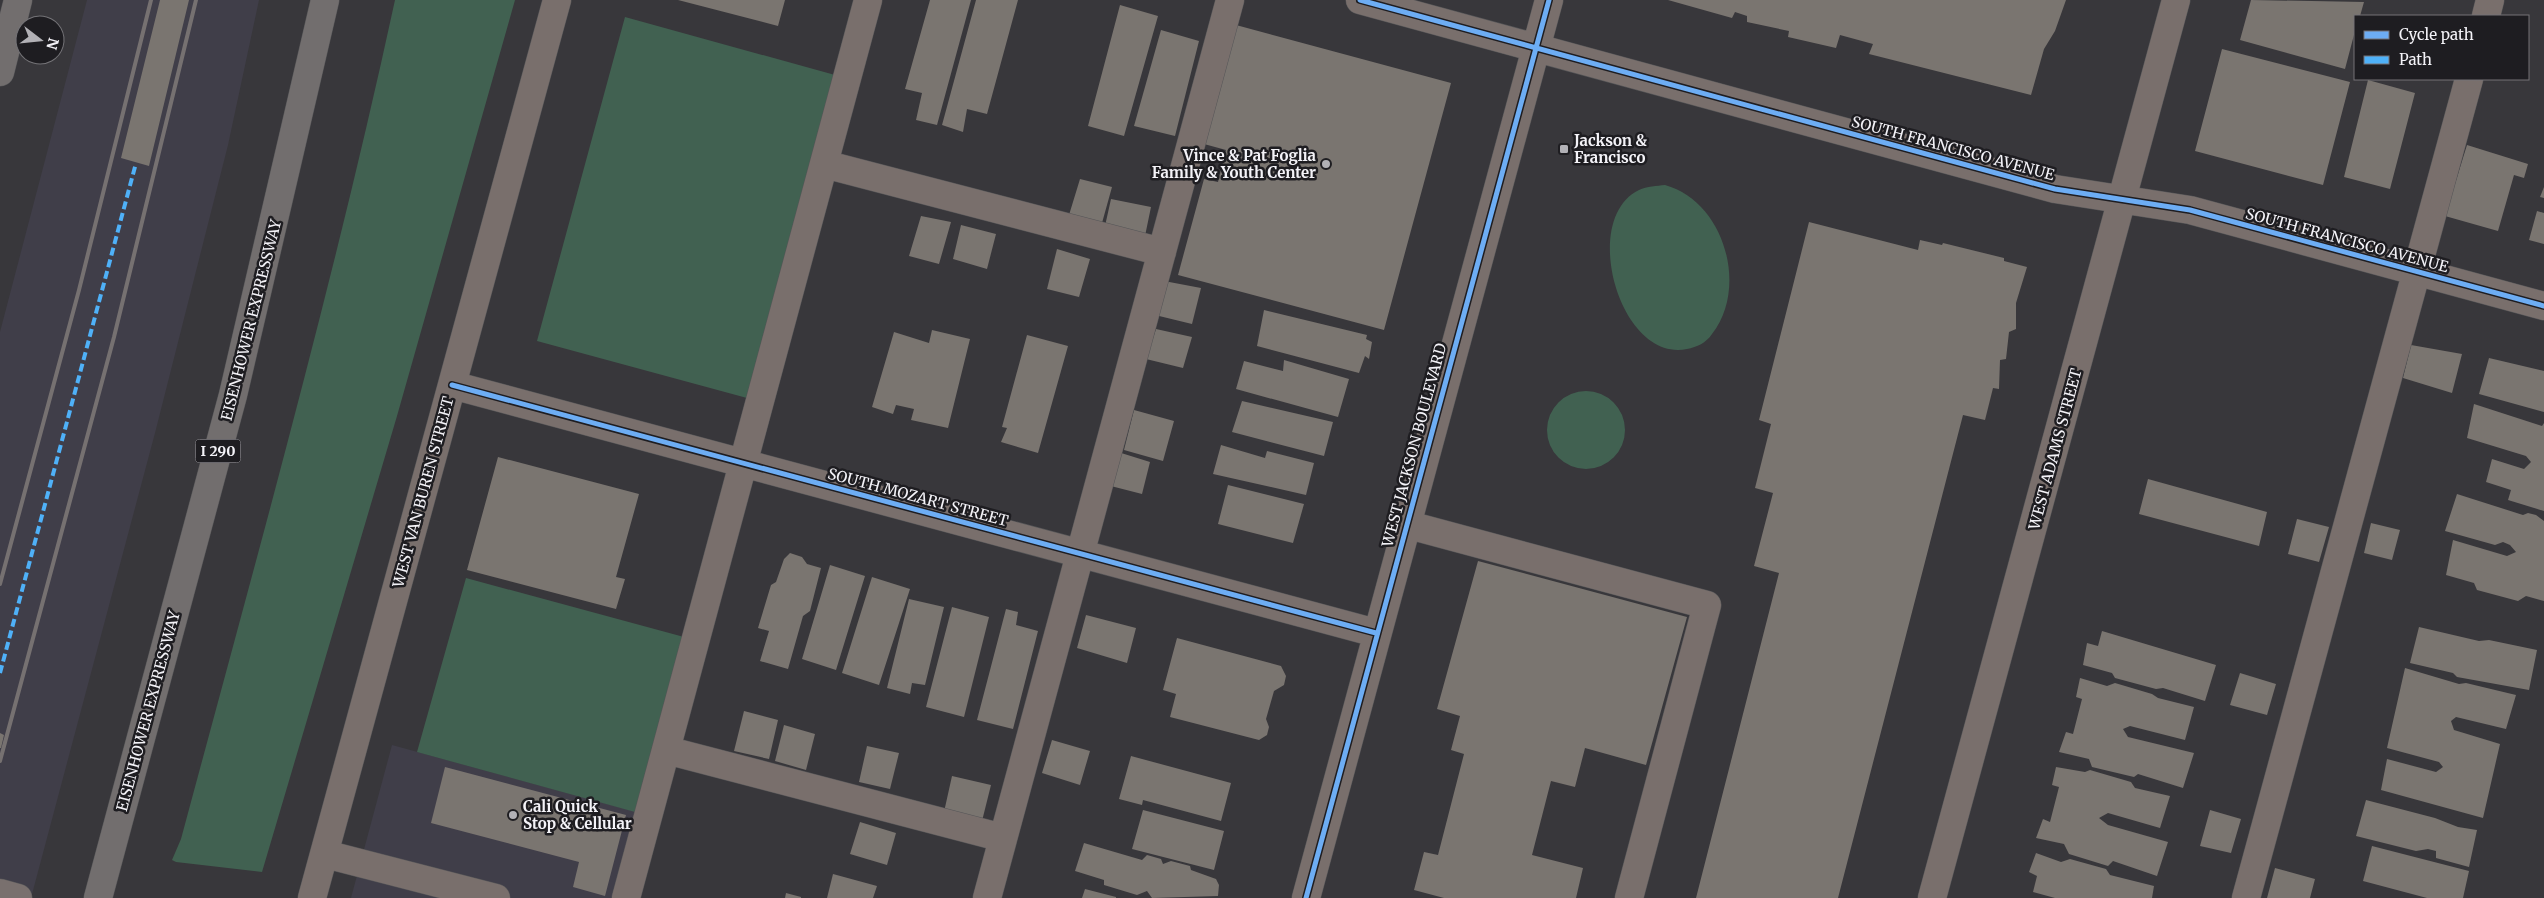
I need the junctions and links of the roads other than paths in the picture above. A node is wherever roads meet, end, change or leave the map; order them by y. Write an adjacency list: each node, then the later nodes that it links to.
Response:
1 (18, 0): 12 (highway)
2 (325, 0): 30 (highway, EISENHOWER EXPRESSWAY / I 290)
3 (557, 0): 19 (street, WEST VAN BUREN STREET)
4 (868, 0): 14 (street)
5 (1230, 0): 16 (street)
6 (1360, 0): 11 (street, SOUTH FRANCISCO AVENUE)
7 (1549, 0): 11 (street, WEST JACKSON BOULEVARD)
8 (2176, 0): 15 (street, WEST ADAMS STREET)
9 (2490, 0): 10 (street)
10 (2486, 15)
11 (1536, 47): 15 (street, SOUTH FRANCISCO AVENUE); 21 (street, WEST JACKSON BOULEVARD)
12 (0, 72)
13 (2469, 80): 17 (street)
14 (824, 164): 16 (street); 20 (street)
15 (2122, 200): 17 (street, SOUTH FRANCISCO AVENUE); 37 (street, WEST ADAMS STREET)
16 (1162, 252): 22 (street)
17 (2418, 272): 18 (street, SOUTH FRANCISCO AVENUE); 38 (street)
18 (2544, 306)
19 (452, 384): 20 (street, SOUTH MOZART STREET); 26 (street, WEST VAN BUREN STREET)
20 (743, 463): 22 (street, SOUTH MOZART STREET); 24 (street)
21 (1405, 524): 23 (street, WEST JACKSON BOULEVARD); 36 (street)
22 (1080, 554): 23 (street, SOUTH MOZART STREET); 25 (street)
23 (1376, 634): 35 (street, WEST JACKSON BOULEVARD)
24 (666, 750): 25 (street); 33 (street)
25 (1003, 838): 34 (street)
26 (325, 854): 28 (street); 31 (street, WEST VAN BUREN STREET)
27 (0, 893): 29 (main road)
28 (454, 893): 32 (street)
29 (18, 898)
30 (98, 898)
31 (312, 898)
32 (496, 898)
33 (626, 898)
34 (987, 898)
35 (1306, 898)
36 (1629, 898)
37 (1932, 898)
38 (2246, 898)

